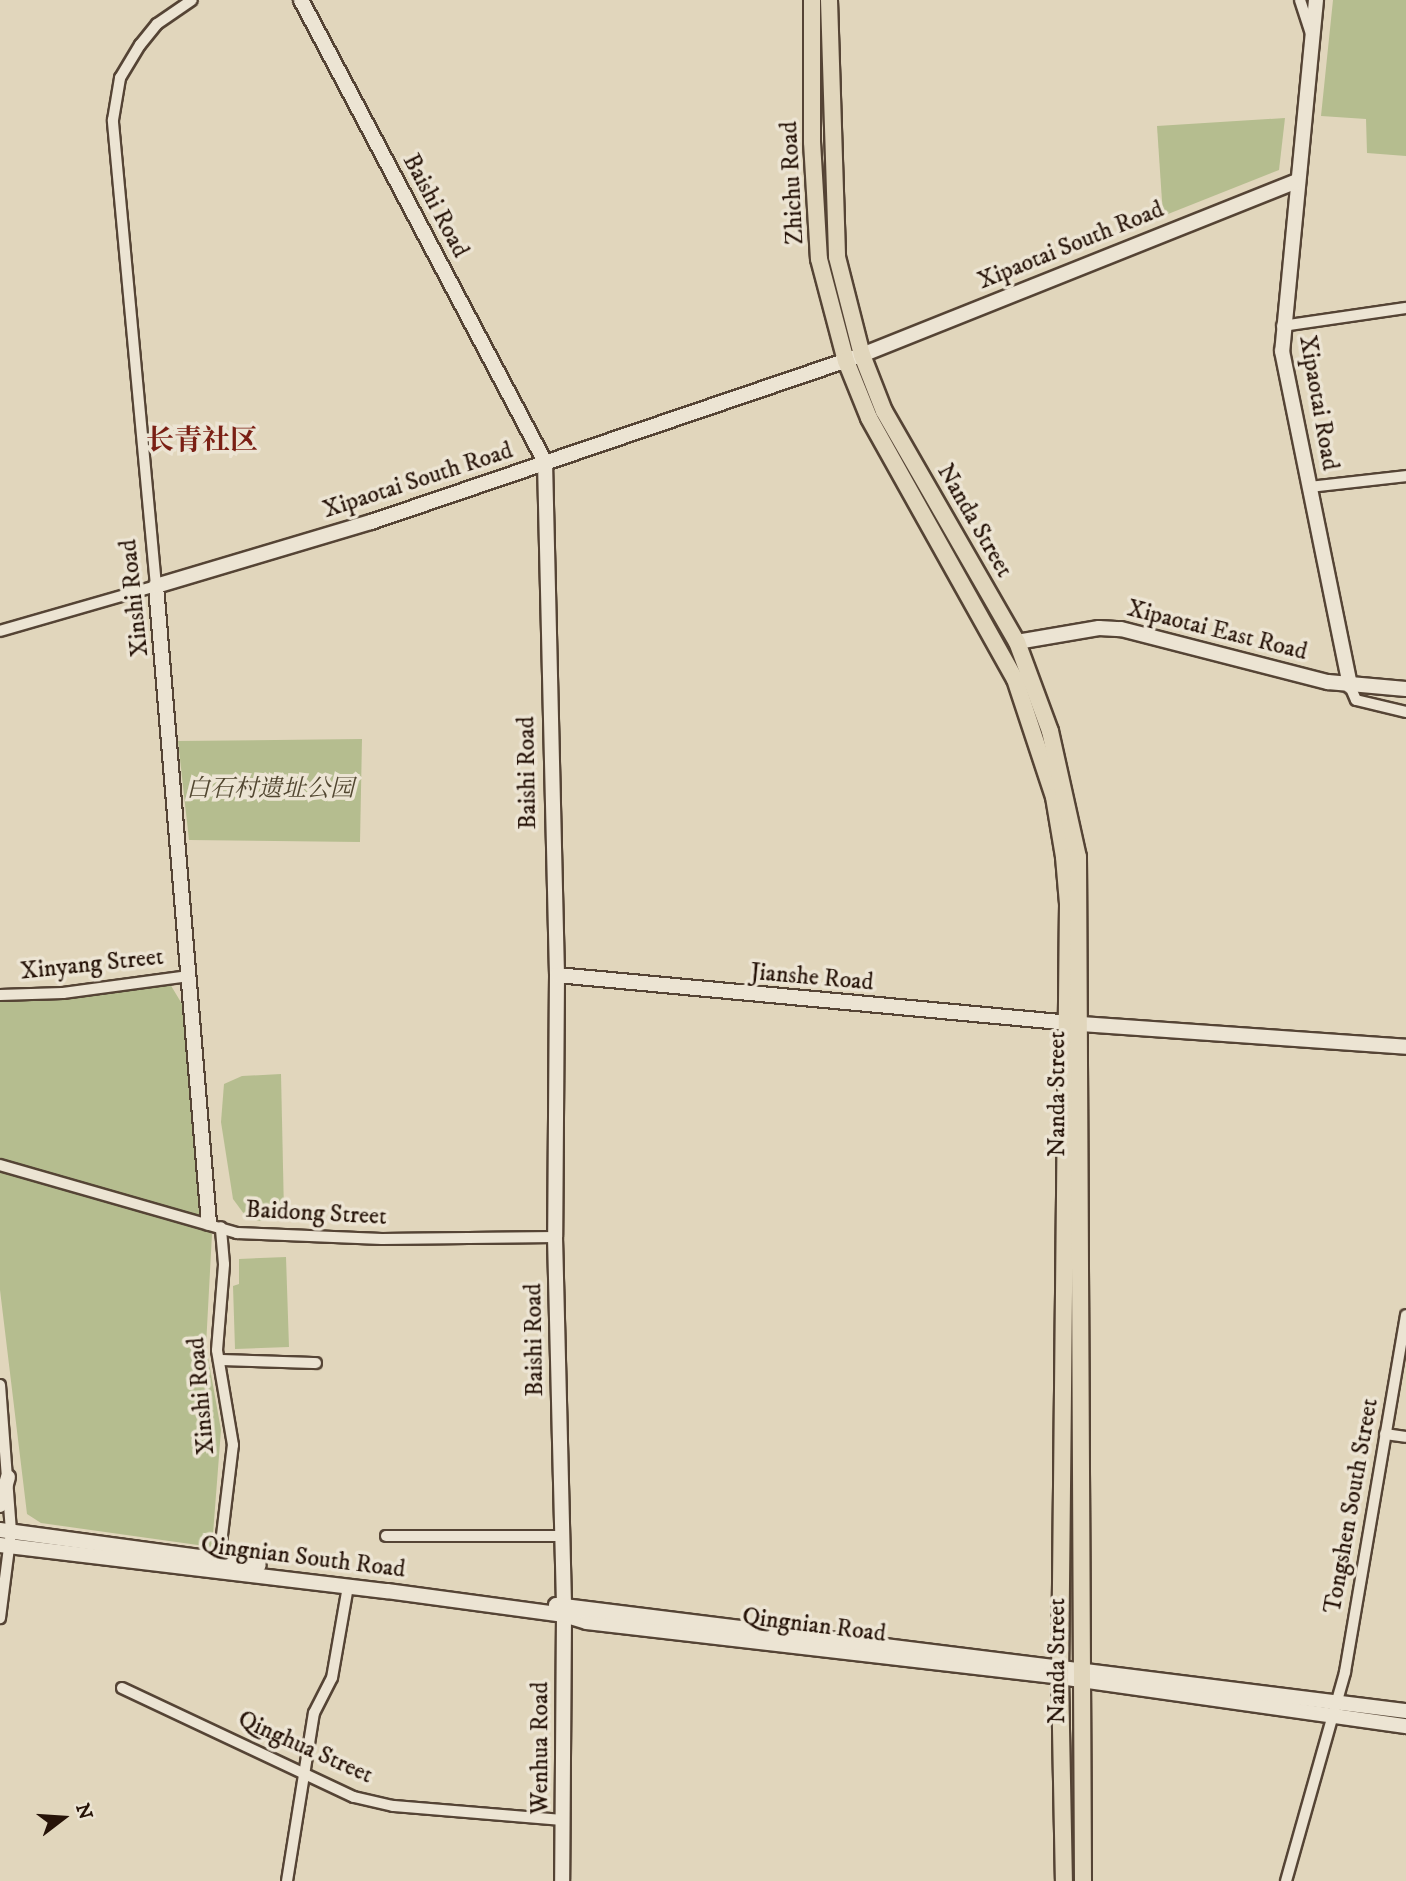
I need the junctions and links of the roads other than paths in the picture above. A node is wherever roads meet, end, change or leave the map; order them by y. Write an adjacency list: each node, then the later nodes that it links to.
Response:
1 (192, 0): 16 (street, Xinshi Road)
2 (301, 0): 13 (street, Baishi Road)
3 (812, 0): 12 (main road, Zhichu Road)
4 (829, 0): 11 (main road, Zhichu Road)
5 (1300, 0): 7 (street, Xipaotai Road)
6 (1316, 0): 7 (street)
7 (1311, 33): 8 (street, Xipaotai Road)
8 (1297, 181): 10 (street, Xipaotai Road); 11 (street, Xipaotai South Road)
9 (1406, 308): 10 (street)
10 (1282, 326): 15 (street, Xipaotai Road)
11 (862, 355): 12 (street, Xipaotai South Road); 18 (main road, Nanda Street)
12 (846, 361): 13 (street, Xipaotai South Road); 25 (main road, Nanda Street)
13 (545, 462): 16 (street, Xipaotai South Road); 22 (street, Baishi Road)
14 (1406, 476): 15 (street)
15 (1310, 487): 19 (street, Xipaotai Road)
16 (156, 586): 17 (street, Xipaotai South Road); 23 (street, Xinshi Road)
17 (0, 631)
18 (1017, 642): 19 (street, Xipaotai East Road); 26 (main road, Nanda Street)
19 (1350, 686): 20 (street, Xipaotai East Road); 21 (street)
20 (1406, 689)
21 (1406, 712)
22 (557, 975): 25 (street, Jianshe Road); 30 (street, Baishi Road)
23 (189, 976): 24 (street, Xinyang Street); 29 (street, Xinshi Road)
24 (0, 995)
25 (1064, 1023): 26 (street, Jianshe Road); 46 (main road, Nanda Street)
26 (1082, 1024): 27 (street); 47 (main road, Nanda Street)
27 (1406, 1047)
28 (0, 1166): 29 (street, Baidong Street)
29 (215, 1225): 30 (street, Baidong Street); 32 (street, Xinshi Road)
30 (555, 1237): 40 (street, Baishi Road)
31 (1406, 1318): 35 (street, Tongshen South Street)
32 (219, 1360): 33 (street); 42 (street, Xinshi Road)
33 (316, 1363)
34 (0, 1385): 37 (street)
35 (1385, 1434): 36 (street); 49 (street, Tongshen South Street)
36 (1406, 1437)
37 (8, 1477): 38 (street); 41 (street)
38 (0, 1505)
39 (386, 1536): 40 (street)
40 (562, 1536): 44 (street, Baishi Road)
41 (5, 1538): 42 (street, Qingnian South Road); 43 (street, Qingnian South Road); 45 (street)
42 (219, 1560): 44 (street, Qingnian South Road)
43 (348, 1586): 44 (street, Qingnian South Road); 52 (street)
44 (564, 1611): 46 (street, Qingnian Road); 53 (street, Wenhua Road)
45 (0, 1618)
46 (1060, 1671): 47 (street, Qingnian Road); 56 (main road, Nanda Street)
47 (1080, 1674): 49 (street); 57 (main road, Nanda Street)
48 (122, 1688): 52 (street, Qinghua Street)
49 (1334, 1709): 50 (street); 51 (street); 58 (street, Tongshen South Street)
50 (1406, 1711)
51 (1406, 1726)
52 (306, 1774): 53 (street, Qinghua Street); 54 (street)
53 (563, 1820): 55 (street, Wenhua Road)
54 (287, 1881)
55 (562, 1881)
56 (1064, 1881)
57 (1083, 1881)
58 (1286, 1881)

